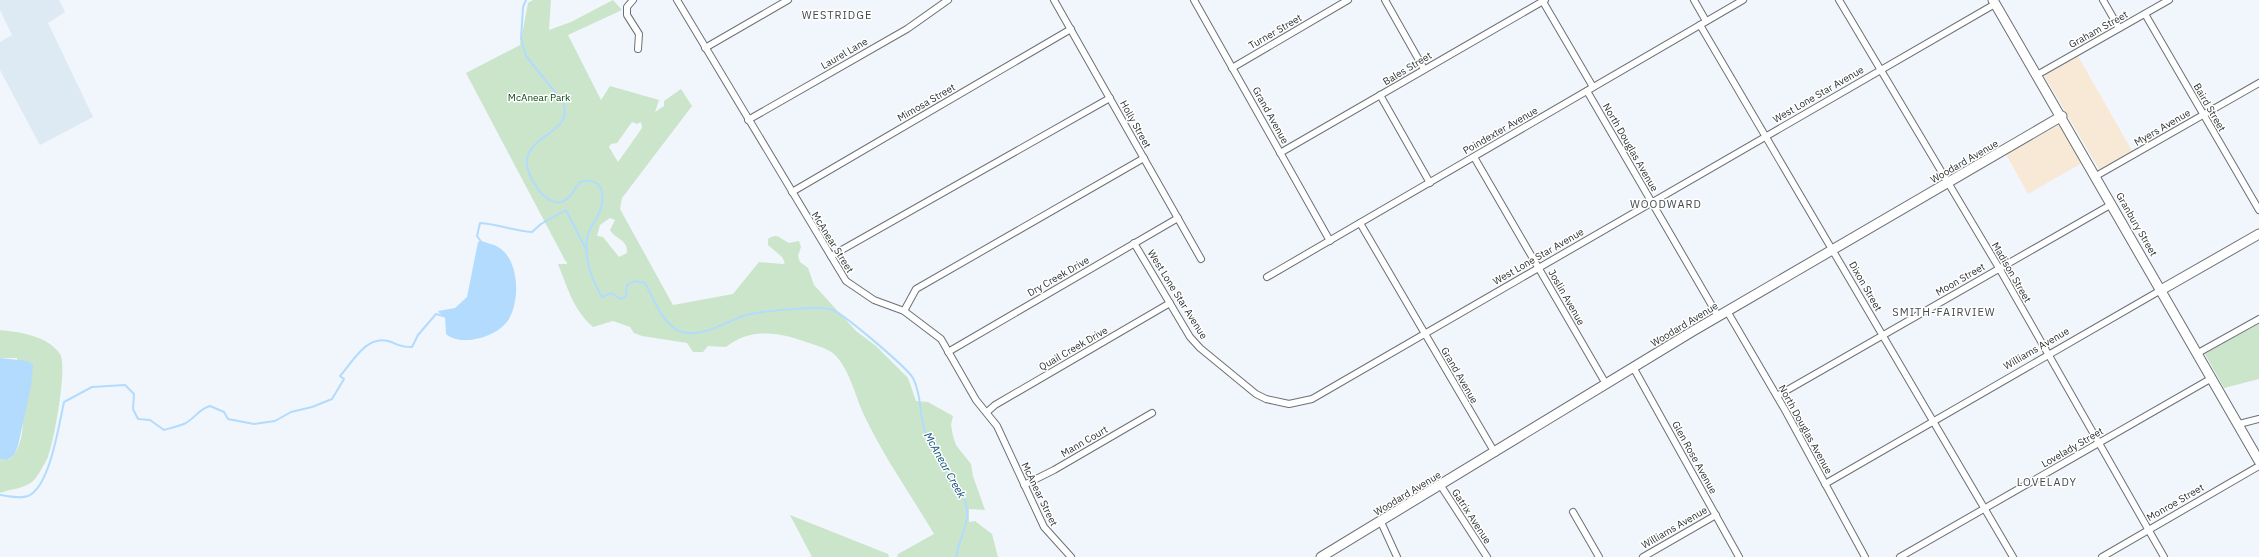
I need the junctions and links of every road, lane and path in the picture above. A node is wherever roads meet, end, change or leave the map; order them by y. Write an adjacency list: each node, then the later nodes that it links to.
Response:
1 (633, 0): 22 (street)
2 (677, 0): 21 (street, McAnear Street)
3 (788, 0): 21 (street)
4 (948, 0): 34 (street, Laurel Lane)
5 (1054, 0): 20 (street, Holly Street)
6 (1194, 0): 23 (street, Grand Avenue)
7 (1348, 0): 23 (street, Turner Street)
8 (1385, 0): 24 (street)
9 (1543, 0): 24 (street, Bales Street); 28 (street)
10 (1694, 0): 17 (street)
11 (1743, 0): 17 (street, Poindexter Avenue)
12 (1839, 0): 25 (street, Madison Street)
13 (2103, 0): 19 (street)
14 (2169, 0): 16 (street, Graham Street)
15 (1994, 2): 25 (street, West Lone Star Avenue); 26 (street, Granbury Street)
16 (2145, 14): 19 (street, Graham Street); 32 (street, Baird Street)
17 (1706, 22): 18 (street, Poindexter Avenue)
18 (1700, 25): 28 (street, Poindexter Avenue); 35 (street, Dixon Street)
19 (2119, 28): 26 (street, Graham Street)
20 (1071, 29): 31 (street, Holly Street); 42 (street, Mimosa Street)
21 (705, 48): 34 (street, McAnear Street)
22 (638, 49)
23 (1232, 68): 36 (street, Grand Avenue)
24 (1424, 69): 30 (street, Bales Street)
25 (1880, 70): 35 (street, West Lone Star Avenue); 41 (street, Madison Street)
26 (2037, 75): 33 (street, Granbury Street)
27 (2259, 83): 32 (street, Myers Avenue)
28 (1593, 87): 29 (street, Poindexter Avenue)
29 (1587, 91): 37 (street, Poindexter Avenue); 43 (street, North Douglas Avenue)
30 (1380, 95): 36 (street, Bales Street); 40 (street)
31 (1110, 98): 38 (street, Holly Street); 52 (street)
32 (2203, 115): 39 (street, Myers Avenue); 45 (street, Baird Street)
33 (2062, 116): 39 (street, Granbury Street); 41 (street, Woodard Avenue)
34 (748, 120): 42 (street, McAnear Street)
35 (1765, 135): 43 (street, West Lone Star Avenue); 51 (street, Dixon Street)
36 (1280, 153): 49 (street, Grand Avenue)
37 (1474, 157): 40 (street, Poindexter Avenue); 54 (street, Joslin Avenue)
38 (1144, 158): 46 (street, Holly Street); 59 (street)
39 (2096, 176): 44 (street, Granbury Street)
40 (1430, 182): 47 (street, Poindexter Avenue)
41 (1947, 183): 51 (street, Woodard Avenue); 55 (street, Madison Street)
42 (792, 192): 52 (street, McAnear Street)
43 (1651, 201): 54 (street, West Lone Star Avenue); 61 (street, North Douglas Avenue)
44 (2112, 204): 55 (street, Moon Street); 57 (street, Granbury Street)
45 (2259, 210)
46 (1178, 218): 50 (street, Dry Creek Drive); 53 (street, Holly Street)
47 (1360, 223): 49 (street, Poindexter Avenue); 63 (street, Grand Avenue)
48 (2259, 234): 57 (street, Williams Avenue)
49 (1330, 240): 56 (street, Poindexter Avenue)
50 (1134, 243): 58 (street, West Lone Star Avenue); 65 (street, Dry Creek Drive)
51 (1833, 250): 60 (street, Woodard Avenue); 64 (street, Dixon Street)
52 (831, 256): 59 (street, McAnear Street)
53 (1201, 258)
54 (1538, 268): 63 (street, West Lone Star Avenue); 70 (street, Joslin Avenue)
55 (1999, 268): 64 (street, Moon Street); 67 (street, Madison Street)
56 (1267, 277)
57 (2161, 290): 66 (street, Granbury Street); 67 (street, Williams Avenue)
58 (1170, 303): 63 (street, West Lone Star Avenue); 72 (street, Quail Creek Drive)
59 (904, 311): 65 (street, McAnear Street)
60 (1727, 311): 61 (street, Woodard Avenue); 71 (street, North Douglas Avenue)
61 (1718, 316): 68 (street, Woodard Avenue)
62 (2259, 319): 66 (street)
63 (1425, 334): 78 (street, Grand Avenue)
64 (1882, 335): 71 (street, Moon Street); 75 (street, Dixon Street)
65 (948, 352): 72 (street, McAnear Street)
66 (2198, 353): 69 (street, Granbury Street)
67 (2048, 354): 75 (street, Williams Avenue); 77 (street, Madison Street)
68 (1633, 367): 70 (street, Woodard Avenue); 86 (street, Glen Rose Avenue)
69 (2212, 378): 76 (street, Granbury Street); 77 (street, Lovelady Street)
70 (1606, 384): 78 (street, Woodard Avenue)
71 (1777, 396): 81 (street, North Douglas Avenue)
72 (987, 412): 82 (street, McAnear Street)
73 (1152, 413): 82 (street, Mann Court)
74 (2259, 419): 76 (street)
75 (1933, 421): 81 (street, Williams Avenue); 84 (street, Dixon Street)
76 (2239, 424): 79 (street, Granbury Street)
77 (2099, 443): 84 (street, Lovelady Street); 88 (street, Madison Street)
78 (1495, 453): 83 (street, Woodard Avenue)
79 (2259, 461)
80 (2259, 466): 88 (street, Monroe Street)
81 (1825, 484): 96 (street, North Douglas Avenue)
82 (1024, 485): 89 (street, McAnear Street)
83 (1441, 486): 87 (street, Woodard Avenue); 92 (street, Gatrix Avenue)
84 (1985, 509): 97 (street, Lovelady Street); 98 (street, Dixon Street)
85 (1573, 512): 93 (street)
86 (1716, 515): 94 (street, Williams Avenue); 95 (street, Glen Rose Avenue)
87 (1381, 522): 90 (street, Woodard Avenue); 91 (street)
88 (2148, 530): 99 (street, Monroe Street); 100 (street, Madison Street)
89 (1071, 557)
90 (1321, 557)
91 (1397, 557)
92 (1487, 557)
93 (1599, 557)
94 (1643, 557)
95 (1739, 557)
96 (1865, 557)
97 (1900, 557)
98 (2013, 557)
99 (2102, 557)
100 (2164, 557)

